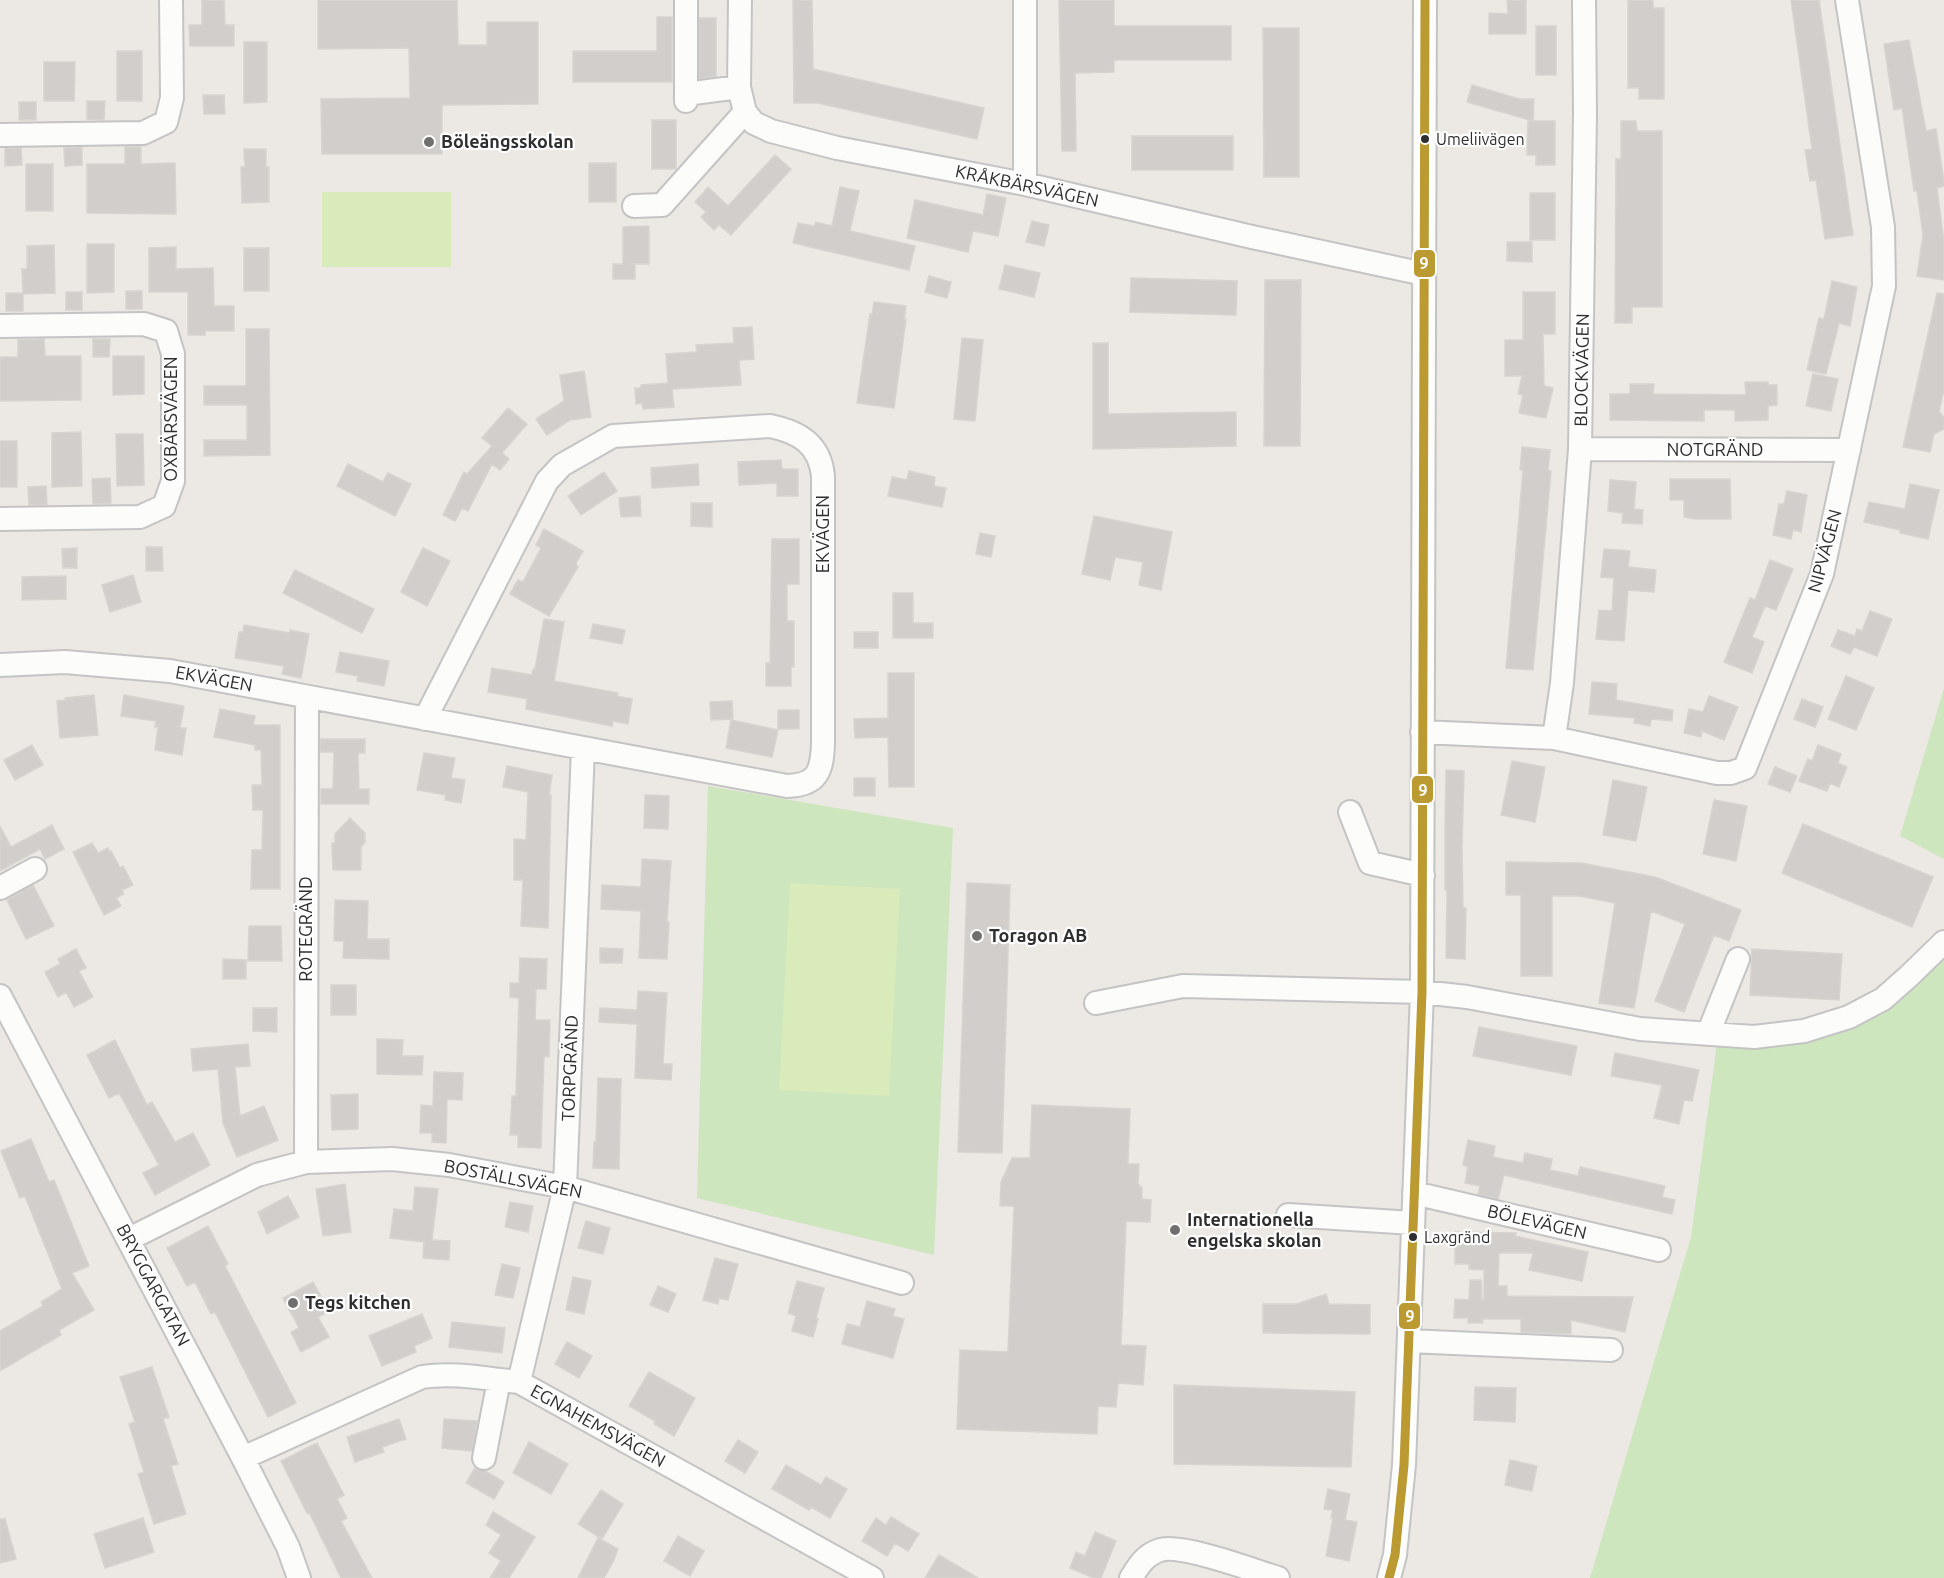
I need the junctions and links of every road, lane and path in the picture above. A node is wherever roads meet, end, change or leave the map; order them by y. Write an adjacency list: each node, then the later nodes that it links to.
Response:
1 (171, 0): 10 (street)
2 (686, 0): 8 (street)
3 (740, 0): 8 (street)
4 (1025, 0): 11 (street)
5 (1425, 0): 13 (street)
6 (1584, 0): 15 (street, BLOCKVÄGEN)
7 (1847, 0): 16 (street, NIPVÄGEN)
8 (739, 87): 9 (street)
9 (745, 112): 11 (street, KRÅKBÄRSVÄGEN); 12 (street)
10 (0, 135)
11 (1025, 184): 13 (street, KRÅKBÄRSVÄGEN)
12 (634, 206)
13 (1424, 274): 21 (street)
14 (0, 326): 17 (street, OXBÄRSVÄGEN)
15 (1580, 449): 16 (street, NOTGRÄND); 22 (street, BLOCKVÄGEN)
16 (1849, 450): 22 (street, NIPVÄGEN)
17 (0, 519)
18 (0, 665): 19 (street, EKVÄGEN)
19 (307, 697): 20 (street, EKVÄGEN); 34 (street, ROTEGRÄND)
20 (425, 719): 23 (street, EKVÄGEN); 23 (street, EKVÄGEN)
21 (1422, 732): 22 (street, NIPVÄGEN); 26 (street)
22 (1554, 738)
23 (583, 749): 35 (street, TORPGRÄND)
24 (1350, 812): 26 (street)
25 (35, 869): 27 (street)
26 (1423, 875): 30 (street)
27 (0, 888)
28 (1944, 942): 33 (street)
29 (1738, 959): 33 (street)
30 (1422, 992): 32 (street); 33 (street); 36 (street)
31 (0, 996): 39 (street, BRYGGARGATAN)
32 (1096, 1003)
33 (1708, 1034)
34 (306, 1162): 35 (street, BOSTÄLLSVÄGEN); 39 (street, BOSTÄLLSVÄGEN)
35 (565, 1187): 41 (street, BOSTÄLLSVÄGEN); 44 (street, TORPGRÄND)
36 (1414, 1193): 38 (street); 40 (street, BÖLEVÄGEN)
37 (1288, 1215): 38 (street)
38 (1413, 1223): 42 (street)
39 (129, 1239): 45 (street, BRYGGARGATAN)
40 (1659, 1250)
41 (902, 1283)
42 (1409, 1341): 43 (street); 51 (street)
43 (1611, 1350)
44 (509, 1381): 45 (street, EGNAHEMSVÄGEN); 46 (street, TORPGRÄND); 48 (street, EGNAHEMSVÄGEN)
45 (243, 1458): 47 (street, BRYGGARGATAN)
46 (484, 1458)
47 (299, 1578)
48 (872, 1578)
49 (1131, 1578): 50 (street)
50 (1278, 1578)
51 (1389, 1578)

